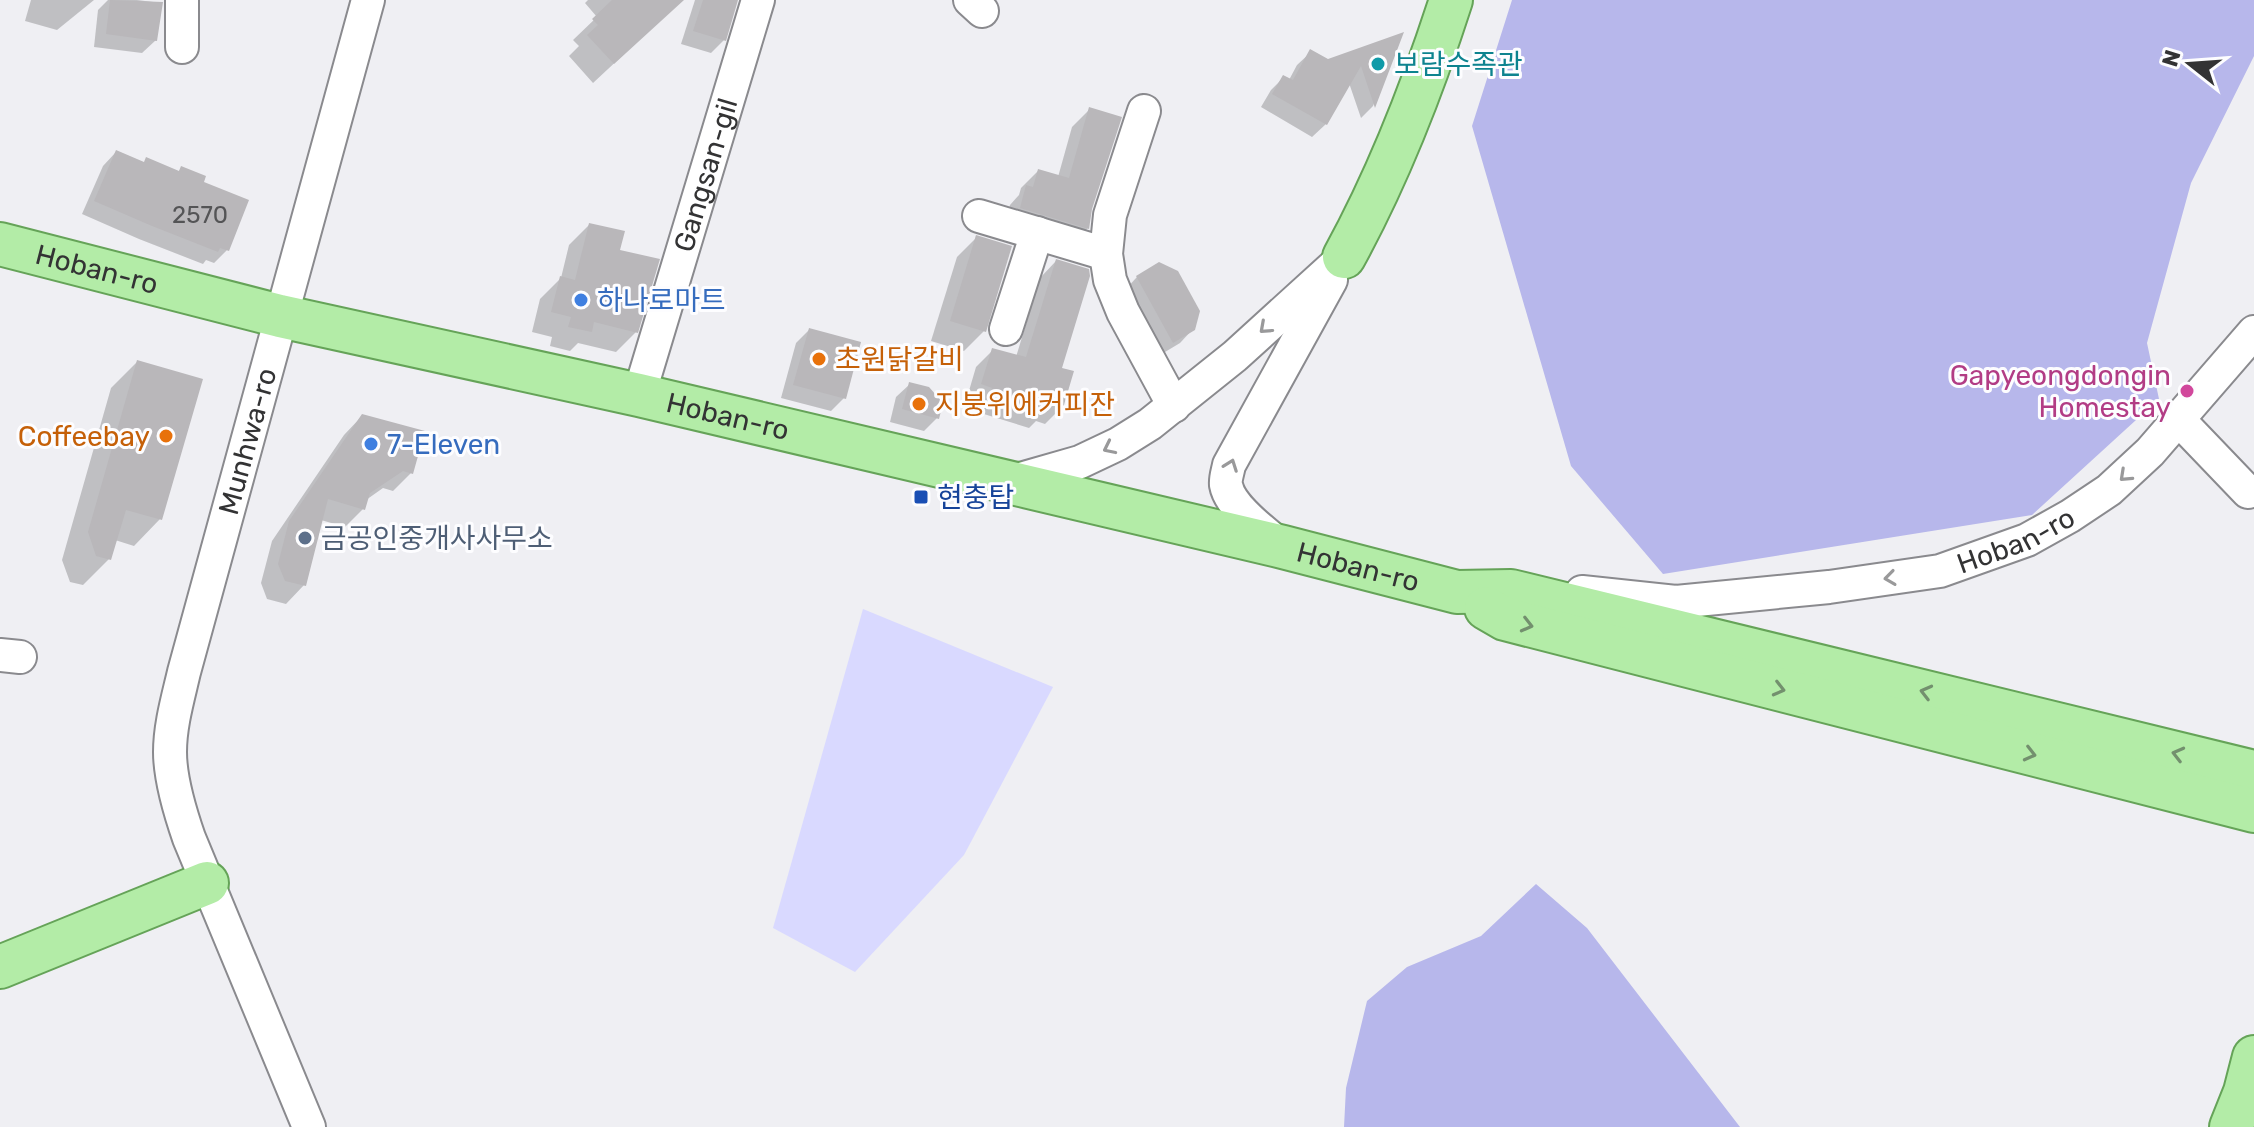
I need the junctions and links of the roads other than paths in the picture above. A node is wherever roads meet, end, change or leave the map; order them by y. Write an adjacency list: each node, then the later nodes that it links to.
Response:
1 (182, 0): 5 (street)
2 (368, 0): 12 (street, Munhwa-ro)
3 (758, 0): 15 (street, Gangsan-gil)
4 (1451, 0): 11 (main road)
5 (182, 47)
6 (1144, 111): 10 (street)
7 (979, 216): 8 (street)
8 (1037, 233): 10 (street); 13 (street)
9 (0, 244): 12 (main road, Hoban-ro)
10 (1106, 254): 16 (street)
11 (1344, 257): 16 (street, one-way to 16); 20 (street, one-way to 11)
12 (280, 316): 15 (main road, Hoban-ro); 25 (street, Munhwa-ro)
13 (1006, 329)
14 (2254, 332): 17 (street, Hoban-ro)
15 (639, 395): 18 (main road, Hoban-ro)
16 (1174, 406): 18 (street, one-way to 18)
17 (2178, 419): 19 (street); 21 (street, Hoban-ro, one-way to 21)
18 (1008, 483): 20 (main road, Hoban-ro)
19 (2248, 492)
20 (1283, 547): 22 (main road, Hoban-ro)
21 (1511, 591): 22 (main road, Hoban-ro); 23 (main road, Hoban-ro, one-way to 21)
22 (1457, 592): 24 (main road, Hoban-ro, one-way to 24)
23 (2254, 772)
24 (2254, 811)
25 (207, 883): 26 (main road); 28 (street, Munhwa-ro)
26 (0, 967)
27 (2254, 1057): 29 (main road)
28 (309, 1127)
29 (2231, 1127)

